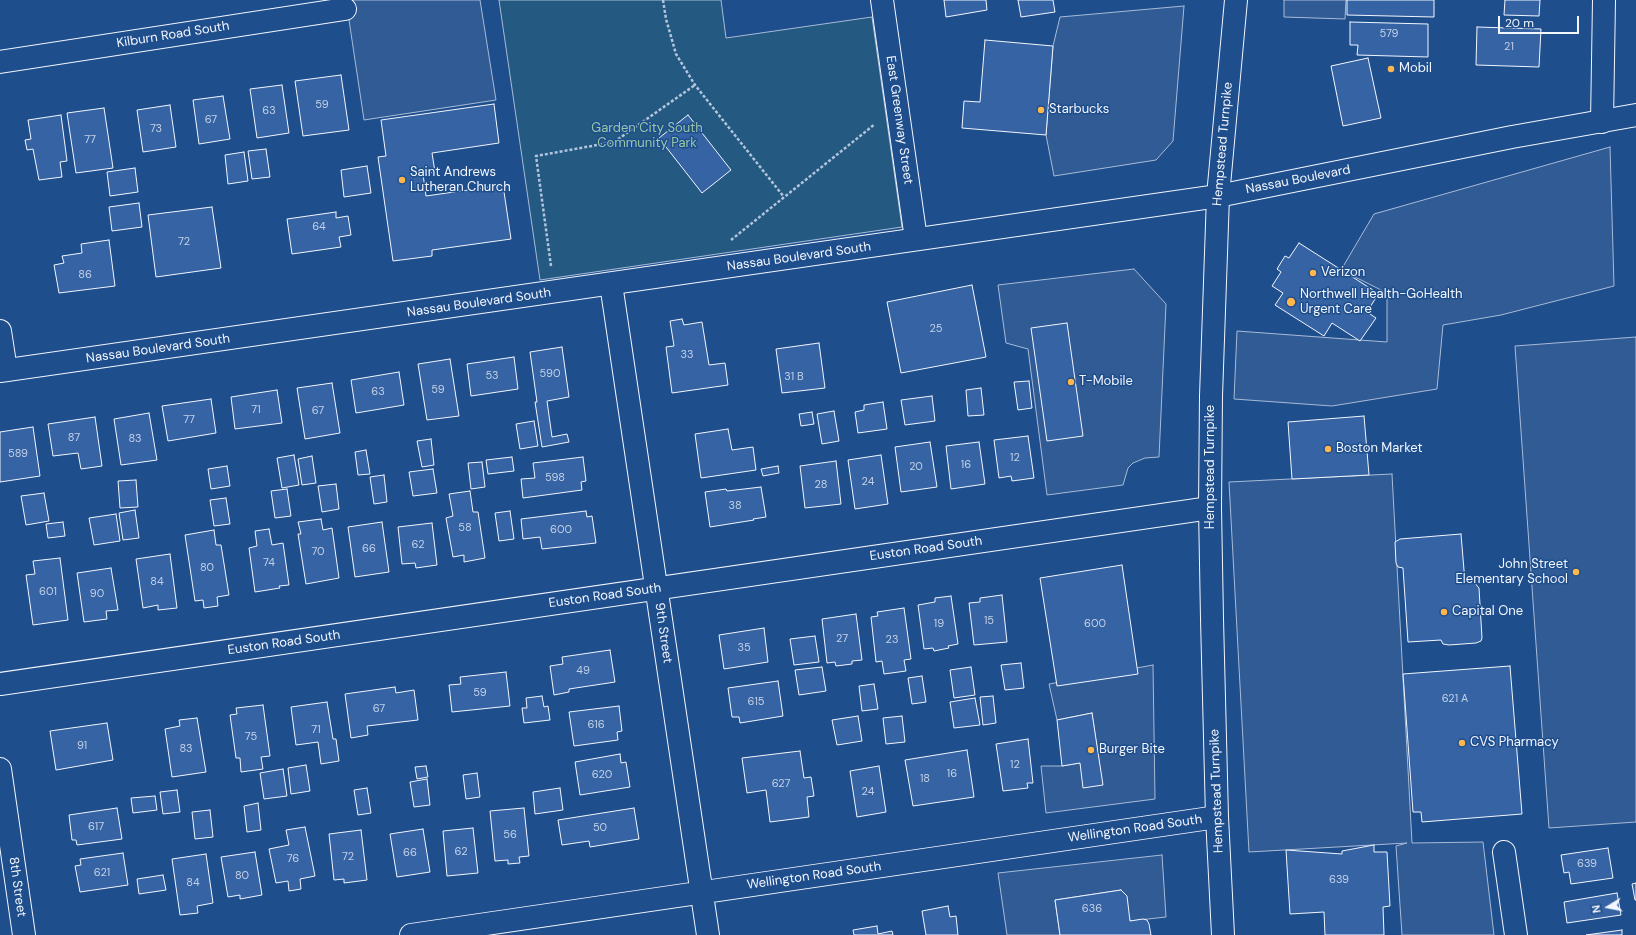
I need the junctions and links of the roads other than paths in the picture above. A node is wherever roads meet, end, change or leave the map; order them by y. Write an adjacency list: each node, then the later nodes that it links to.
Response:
1 (882, 0): 10 (street, East Greenway Street)
2 (1236, 0): 8 (street, Hempstead Turnpike)
3 (1604, 0): 7 (street)
4 (345, 9): 5 (street, Kilburn Road South)
5 (0, 62)
6 (1636, 115): 7 (street, Nassau Boulevard)
7 (1602, 122): 8 (street, Nassau Boulevard)
8 (1218, 196): 9 (street, Nassau Boulevard); 14 (street, Hempstead Turnpike)
9 (957, 234): 10 (street, Nassau Boulevard South)
10 (916, 240): 11 (street, Nassau Boulevard South)
11 (611, 284): 13 (street, Nassau Boulevard South); 15 (street, 9th Street)
12 (0, 330): 13 (street)
13 (3, 371)
14 (1210, 508): 15 (street, Euston Road South); 18 (street, Hempstead Turnpike)
15 (657, 588): 16 (street, Euston Road South); 20 (street, 9th Street)
16 (0, 684)
17 (0, 769): 21 (street, 8th Street)
18 (1217, 817): 20 (street, Wellington Road South); 24 (street, Hempstead Turnpike)
19 (1504, 852): 25 (street)
20 (701, 892): 22 (street, Wellington Road South); 23 (street, 9th Street)
21 (24, 935)
22 (411, 935)
23 (708, 935)
24 (1223, 935)
25 (1516, 935)

